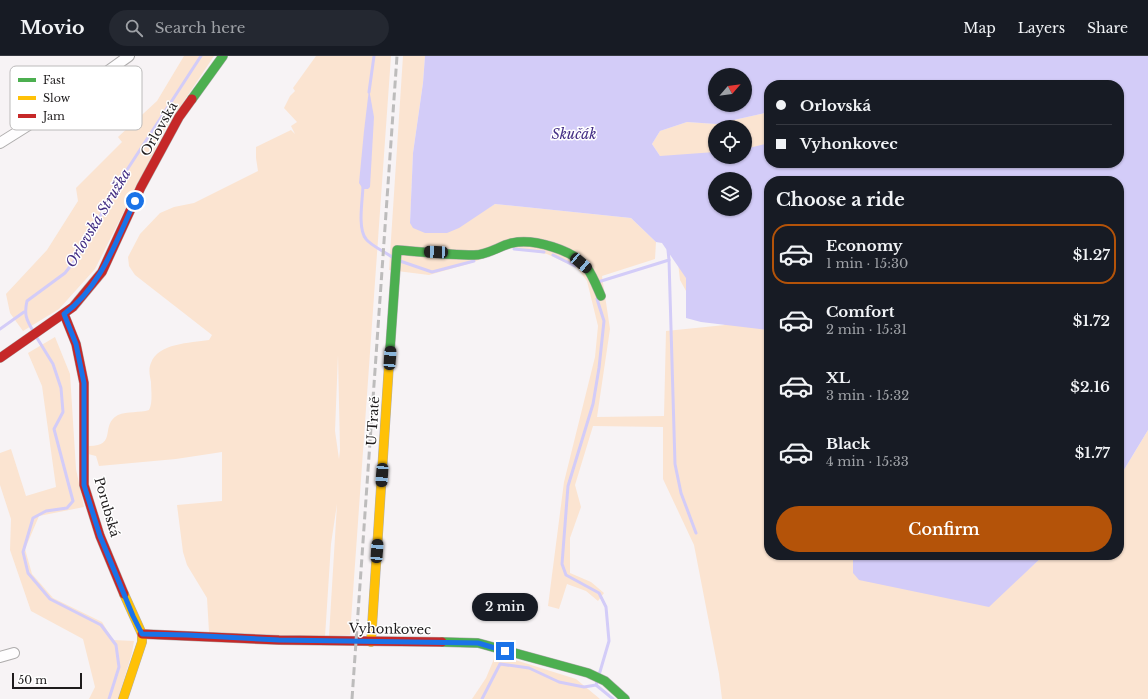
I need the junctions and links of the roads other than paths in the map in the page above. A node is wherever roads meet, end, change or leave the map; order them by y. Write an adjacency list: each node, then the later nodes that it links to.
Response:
1 (129, 56): 3 (street)
2 (223, 56): 7 (street, Orlovská)
3 (115, 66)
4 (21, 130): 5 (street)
5 (0, 143)
6 (599, 292): 10 (street, U Tratě)
7 (64, 314): 8 (street, Orlovská); 9 (street, Porubská)
8 (0, 358)
9 (142, 634): 10 (street, Vyhonkovec); 13 (street)
10 (371, 642): 14 (street, Vyhonkovec)
11 (14, 652): 12 (street)
12 (0, 657)
13 (123, 699)
14 (625, 699)

